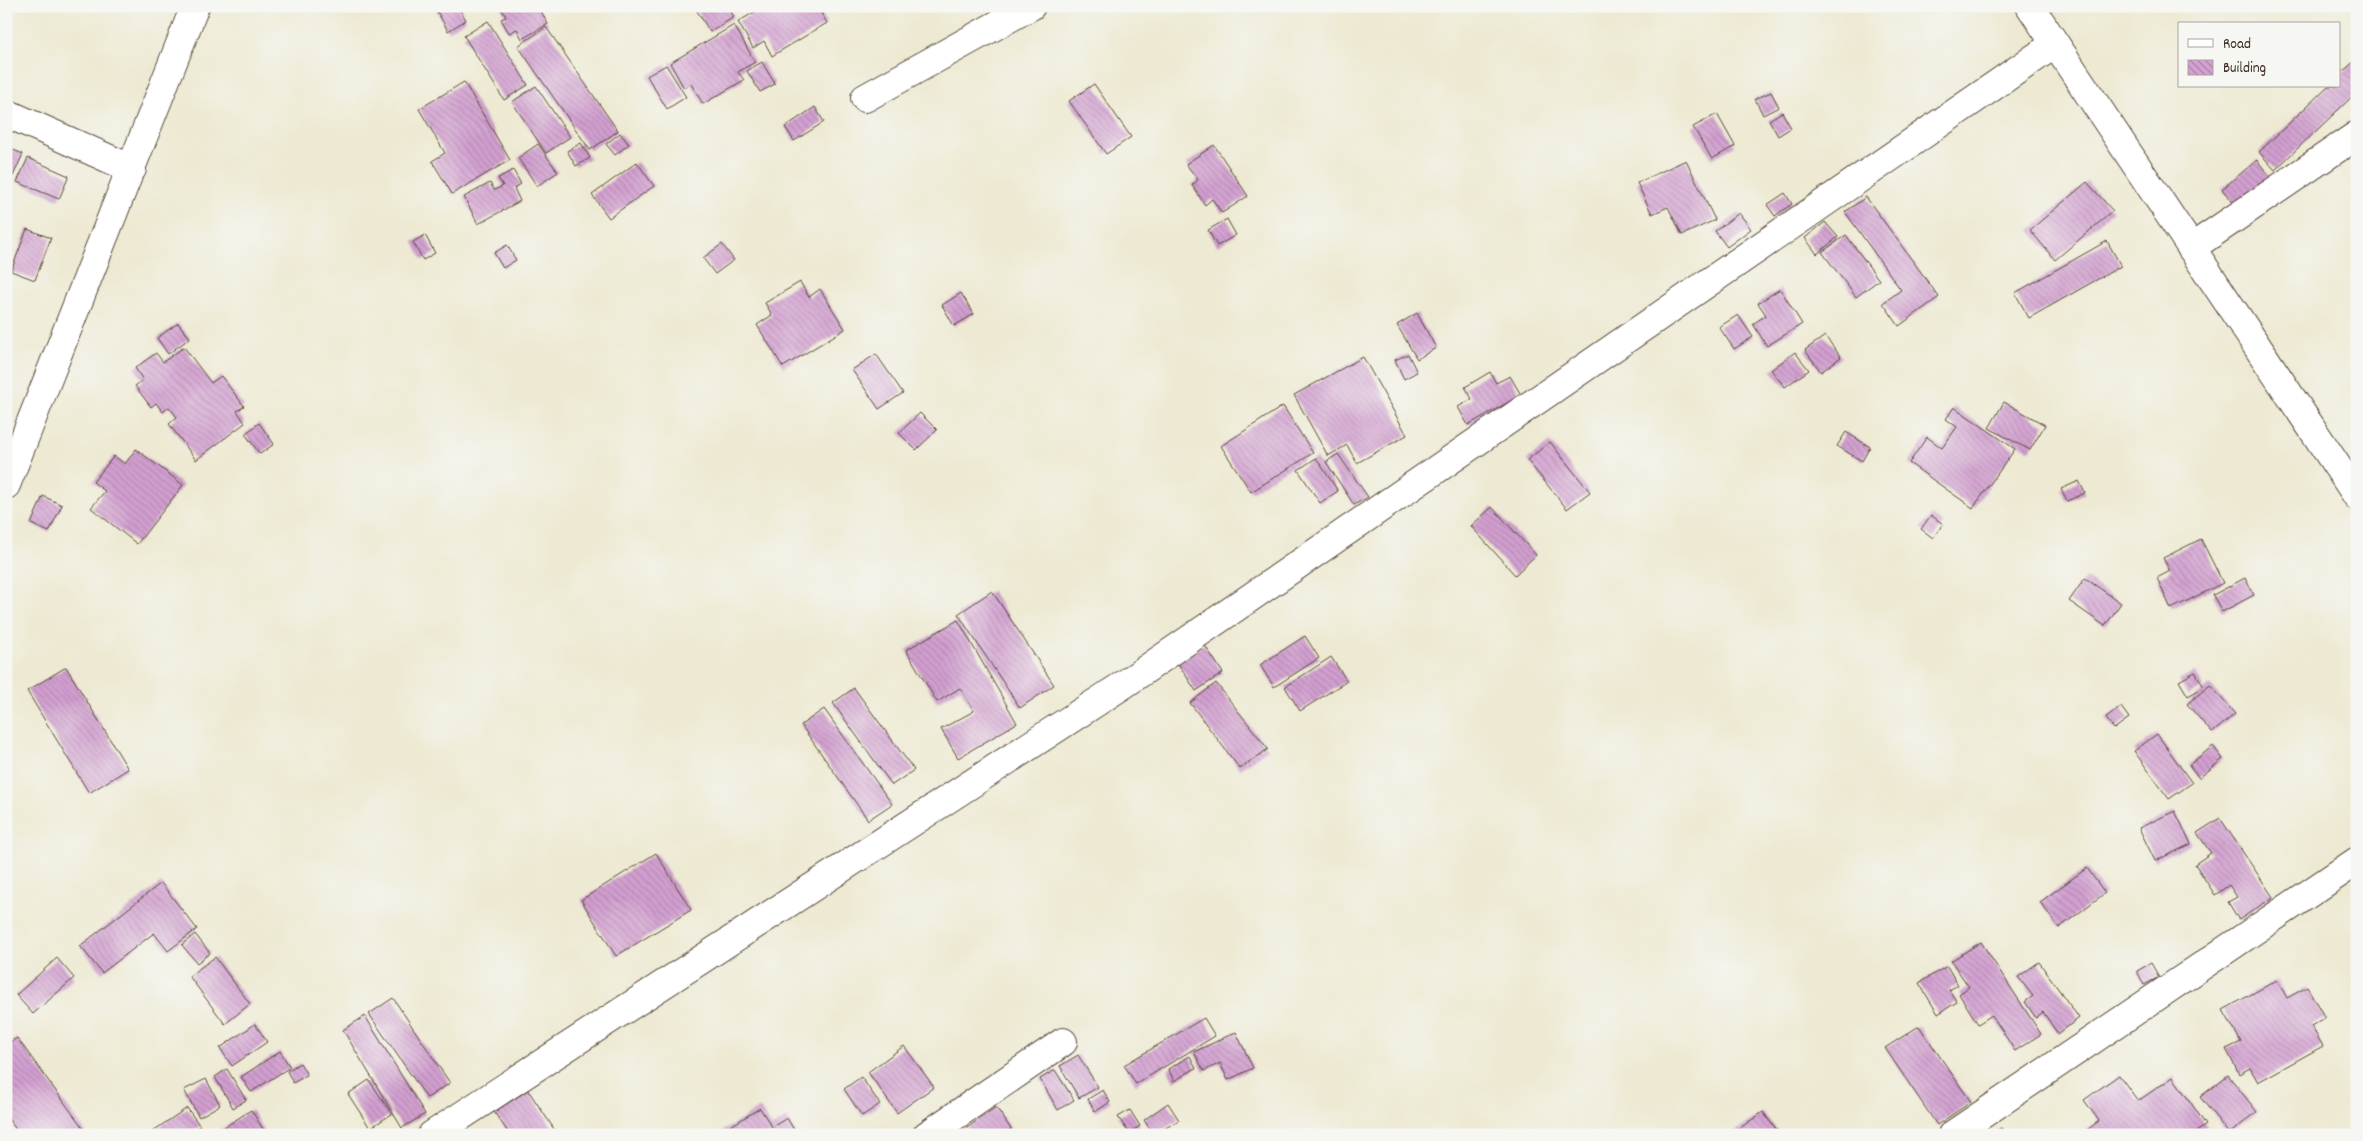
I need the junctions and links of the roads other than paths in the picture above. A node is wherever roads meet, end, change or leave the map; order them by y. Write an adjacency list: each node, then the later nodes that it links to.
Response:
1 (195, 6): 8 (street)
2 (1031, 6): 5 (street)
3 (2030, 6): 4 (street)
4 (2055, 44): 9 (street); 14 (street)
5 (865, 98)
6 (6, 113): 8 (street)
7 (2357, 136): 9 (street)
8 (132, 169): 10 (street)
9 (2191, 248): 11 (street)
10 (6, 485)
11 (2357, 496)
12 (2357, 861): 16 (street)
13 (1063, 1042): 15 (street)
14 (432, 1135)
15 (927, 1135)
16 (1952, 1135)

